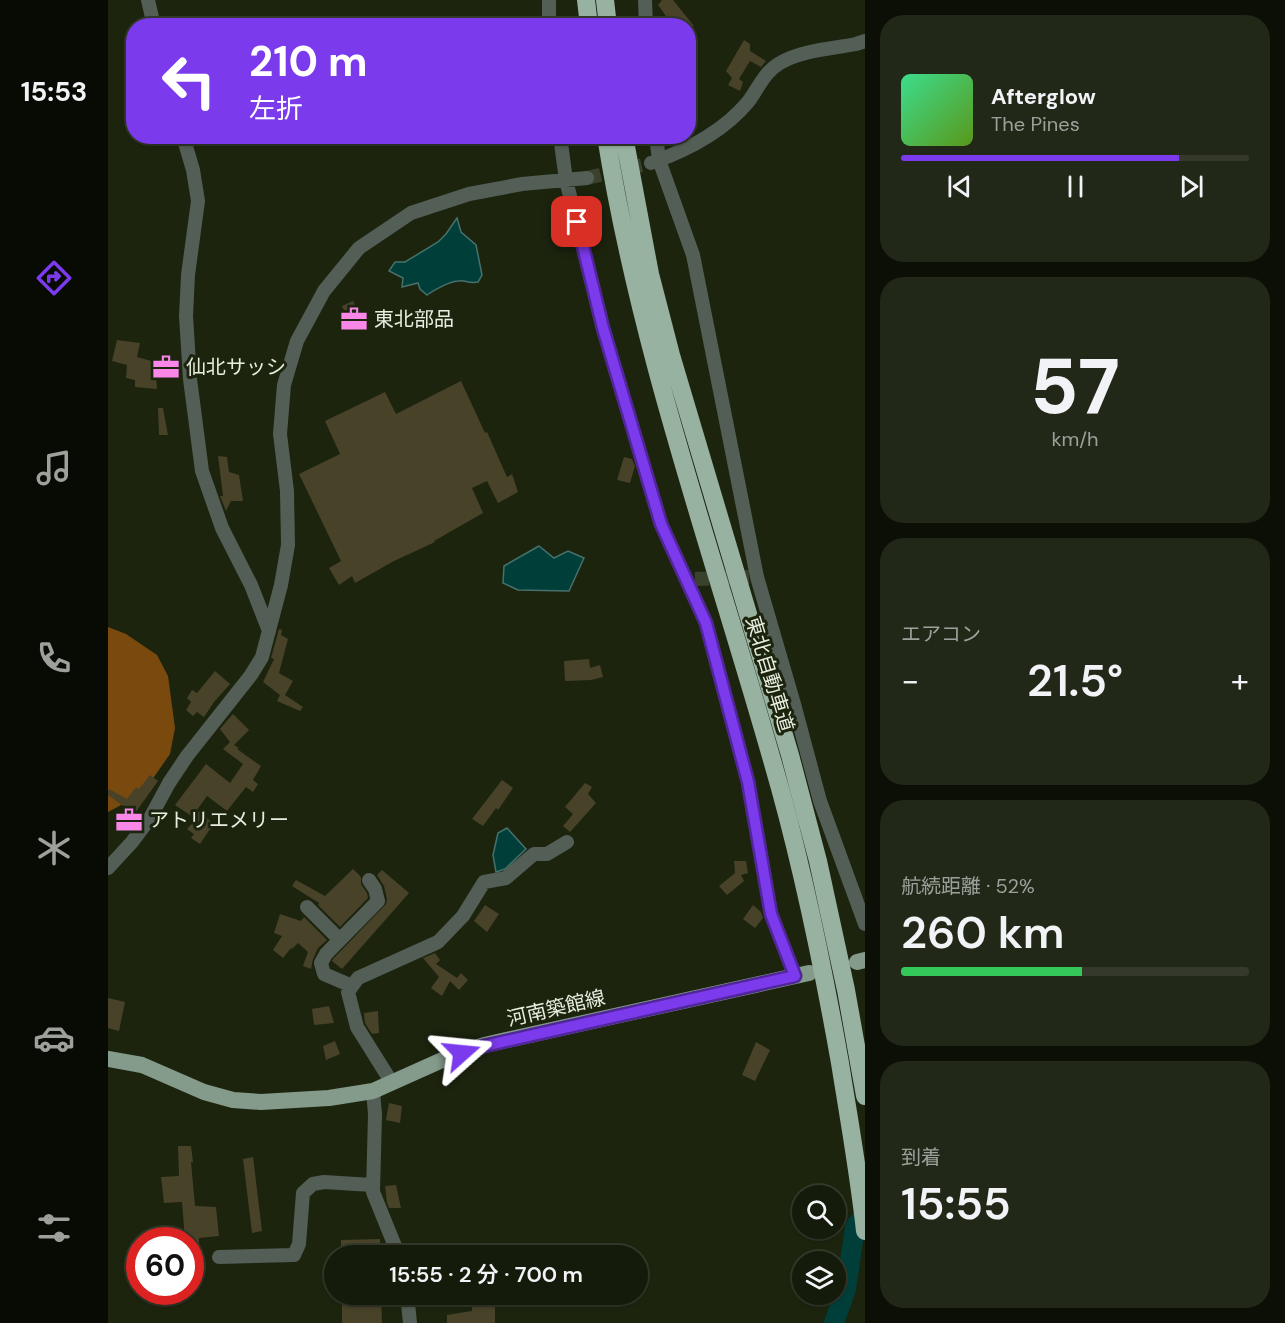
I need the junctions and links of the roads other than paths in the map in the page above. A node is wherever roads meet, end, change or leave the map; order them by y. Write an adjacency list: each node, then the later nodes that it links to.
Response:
1 (148, 0): 6 (street)
2 (549, 0): 7 (street)
3 (586, 0): 8 (highway)
4 (605, 0): 9 (highway)
5 (645, 0): 10 (street)
6 (152, 18)
7 (549, 18)
8 (588, 18)
9 (607, 18)
10 (646, 18)
11 (865, 40): 12 (street)
12 (696, 143)
13 (185, 144): 22 (street)
14 (561, 144): 21 (street)
15 (607, 144): 36 (highway, 東北自動車道)
16 (626, 144): 34 (highway, 東北自動車道)
17 (656, 144): 19 (street)
18 (693, 144): 19 (street)
19 (655, 161): 27 (street)
20 (587, 178): 21 (street)
21 (566, 180): 22 (street); 29 (street)
22 (269, 631): 24 (street)
23 (567, 842): 30 (street)
24 (108, 868)
25 (369, 880): 28 (street)
26 (307, 908): 28 (street)
27 (865, 924)
28 (340, 940): 30 (street)
29 (802, 974): 32 (main road, 河南築館線)
30 (352, 986): 32 (street)
31 (108, 1059): 33 (main road, 河南築館線)
32 (392, 1083): 33 (main road, 河南築館線)
33 (374, 1091): 35 (street)
34 (865, 1096)
35 (372, 1185): 37 (street); 38 (street)
36 (865, 1231)
37 (394, 1245)
38 (219, 1257)
39 (408, 1305): 40 (street)
40 (410, 1323)

